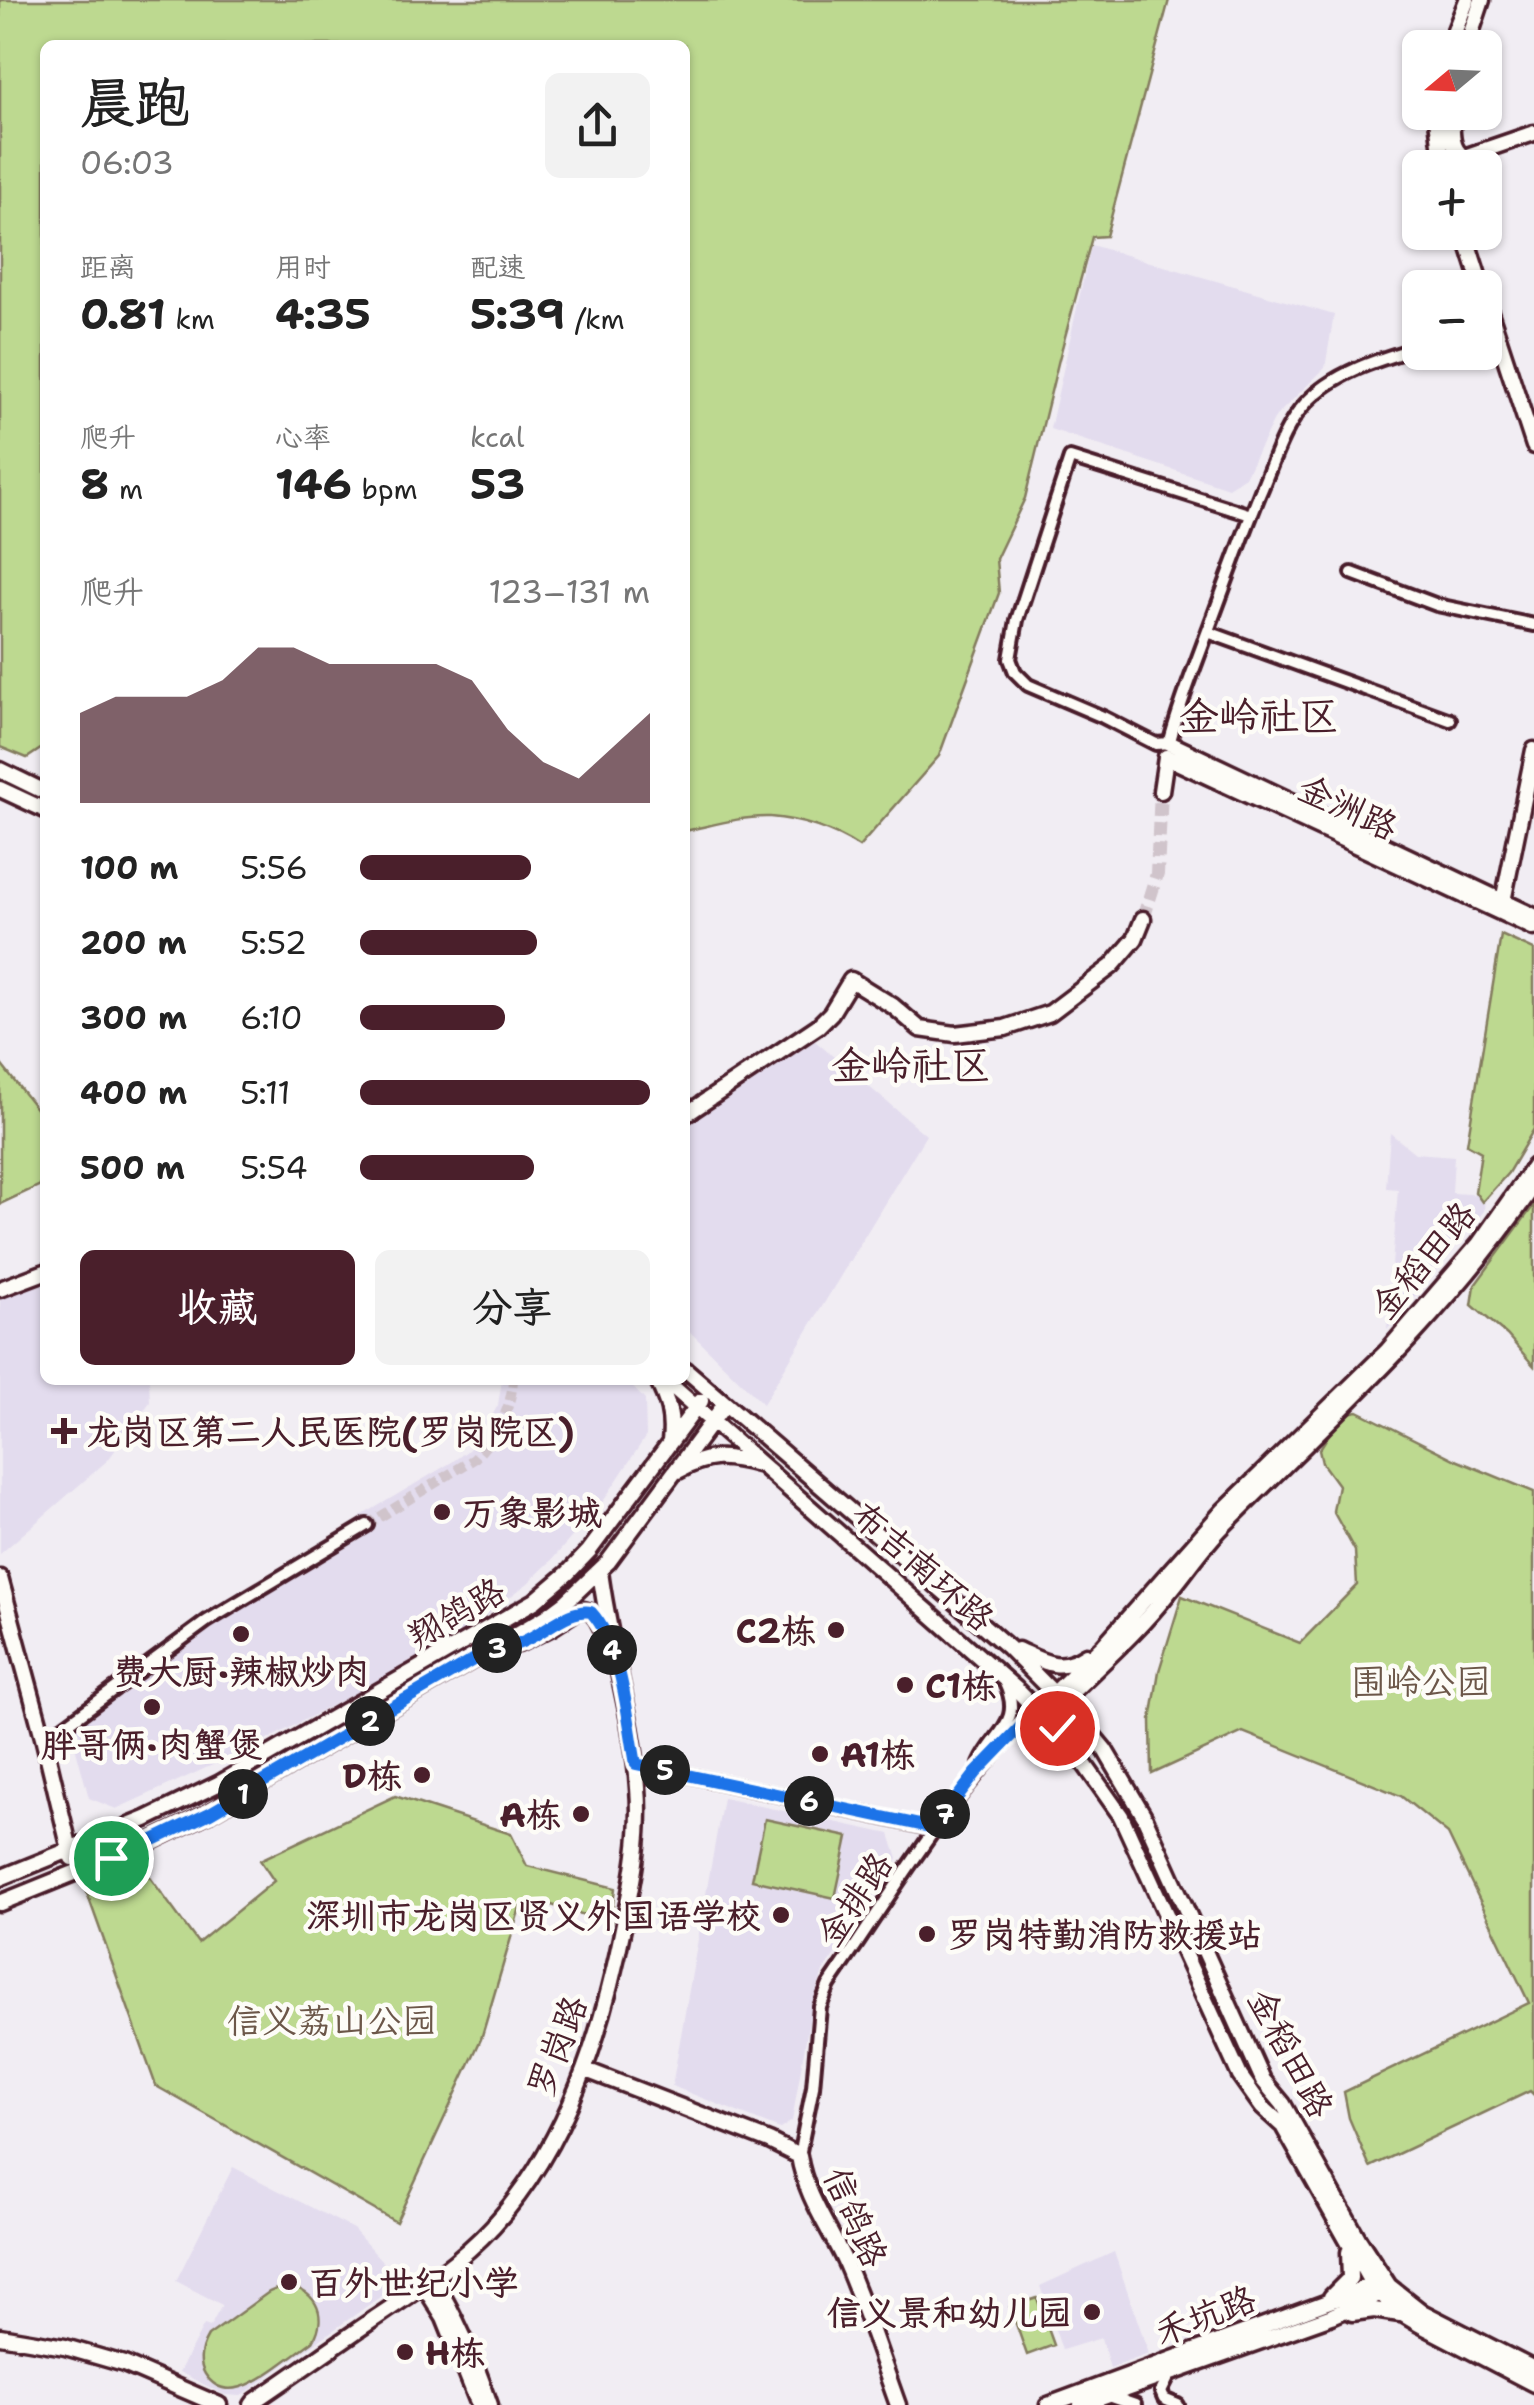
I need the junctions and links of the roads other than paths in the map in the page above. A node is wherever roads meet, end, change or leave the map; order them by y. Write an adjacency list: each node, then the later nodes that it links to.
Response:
1 (1467, 0): 3 (street)
2 (1482, 0): 4 (street)
3 (1455, 30)
4 (1472, 30)
5 (1453, 130): 6 (street)
6 (1534, 133)
7 (1402, 352): 10 (street)
8 (1502, 359): 9 (street)
9 (1534, 446)
10 (1251, 515): 13 (street); 15 (street)
11 (1352, 573): 12 (street)
12 (1534, 625)
13 (1208, 632): 14 (street); 15 (street)
14 (1450, 720)
15 (1164, 748): 20 (street); 22 (street, 金洲路)
16 (1534, 750): 22 (street)
17 (0, 770): 19 (street)
18 (0, 790): 21 (street)
19 (40, 790)
20 (1161, 791)
21 (40, 808)
22 (1502, 907): 23 (street, 金洲路); 25 (street, 金洲路)
23 (1534, 916)
24 (1143, 919): 26 (street)
25 (1534, 928)
26 (690, 1112)
27 (1534, 1166): 46 (street, 金稻田路)
28 (1534, 1186): 51 (street, 金稻田路)
29 (40, 1274): 31 (street)
30 (40, 1285): 32 (street)
31 (0, 1289)
32 (0, 1299)
33 (690, 1374): 36 (street, 布吉南环路)
34 (660, 1385): 40 (street)
35 (671, 1385): 38 (street, 布吉南环路)
36 (708, 1390): 37 (street, 布吉南环路); 38 (street, 翔鸽路)
37 (725, 1404): 39 (street, 翔鸽路); 47 (street, 布吉南环路)
38 (696, 1408): 39 (street, 布吉南环路); 40 (street, 翔鸽路)
39 (712, 1421): 41 (street, 布吉南环路); 42 (street, 翔鸽路)
40 (670, 1442): 58 (street, 翔鸽路)
41 (764, 1466): 42 (street); 50 (street, 布吉南环路)
42 (673, 1474): 44 (street, 翔鸽路)
43 (367, 1525): 53 (street)
44 (600, 1571): 48 (street, 翔鸽路); 49 (street, 罗岗路)
45 (0, 1578): 53 (street)
46 (1104, 1644): 47 (street); 51 (street, 金稻田路)
47 (1008, 1647): 51 (street, 布吉南环路)
48 (492, 1649): 49 (street); 59 (street, 翔鸽路)
49 (615, 1656): 54 (street, 罗岗路)
50 (999, 1674): 52 (street, 布吉南环路); 55 (street)
51 (1059, 1697): 52 (street, 金稻田路); 66 (street, 金稻田路)
52 (1036, 1711): 55 (street, 金排路); 56 (street, 布吉南环路)
53 (44, 1741): 58 (street)
54 (636, 1764): 57 (street); 62 (street, 罗岗路)
55 (976, 1773): 57 (street, 金排路)
56 (1121, 1816): 64 (street, 金稻田路)
57 (934, 1828): 63 (street, 金排路)
58 (70, 1850): 59 (street); 60 (street, 翔鸽路)
59 (76, 1872): 61 (street, 翔鸽路)
60 (0, 1878)
61 (0, 1903)
62 (586, 2070): 63 (street, 信鸽路); 65 (street, 罗岗路)
63 (799, 2156): 78 (street, 信鸽路)
64 (1346, 2240): 66 (street, 金稻田路); 67 (street)
65 (428, 2283): 75 (street, 罗岗路); 76 (street); 77 (street)
66 (1381, 2285): 67 (street, 禾坑路); 68 (street, 金稻田路); 70 (street, 金稻田路)
67 (1329, 2309): 68 (street); 71 (street, 禾坑路); 79 (street, 禾坑路)
68 (1404, 2315): 72 (street, 金稻田路)
69 (0, 2336): 74 (street)
70 (1534, 2369)
71 (1170, 2374): 73 (street, 禾坑路); 82 (street)
72 (1534, 2384)
73 (1108, 2396): 80 (street, 禾坑路); 81 (street)
74 (219, 2405)
75 (252, 2405)
76 (479, 2405)
77 (490, 2405)
78 (898, 2405)
79 (1048, 2405)
80 (1081, 2405)
81 (1136, 2405)
82 (1178, 2405)

